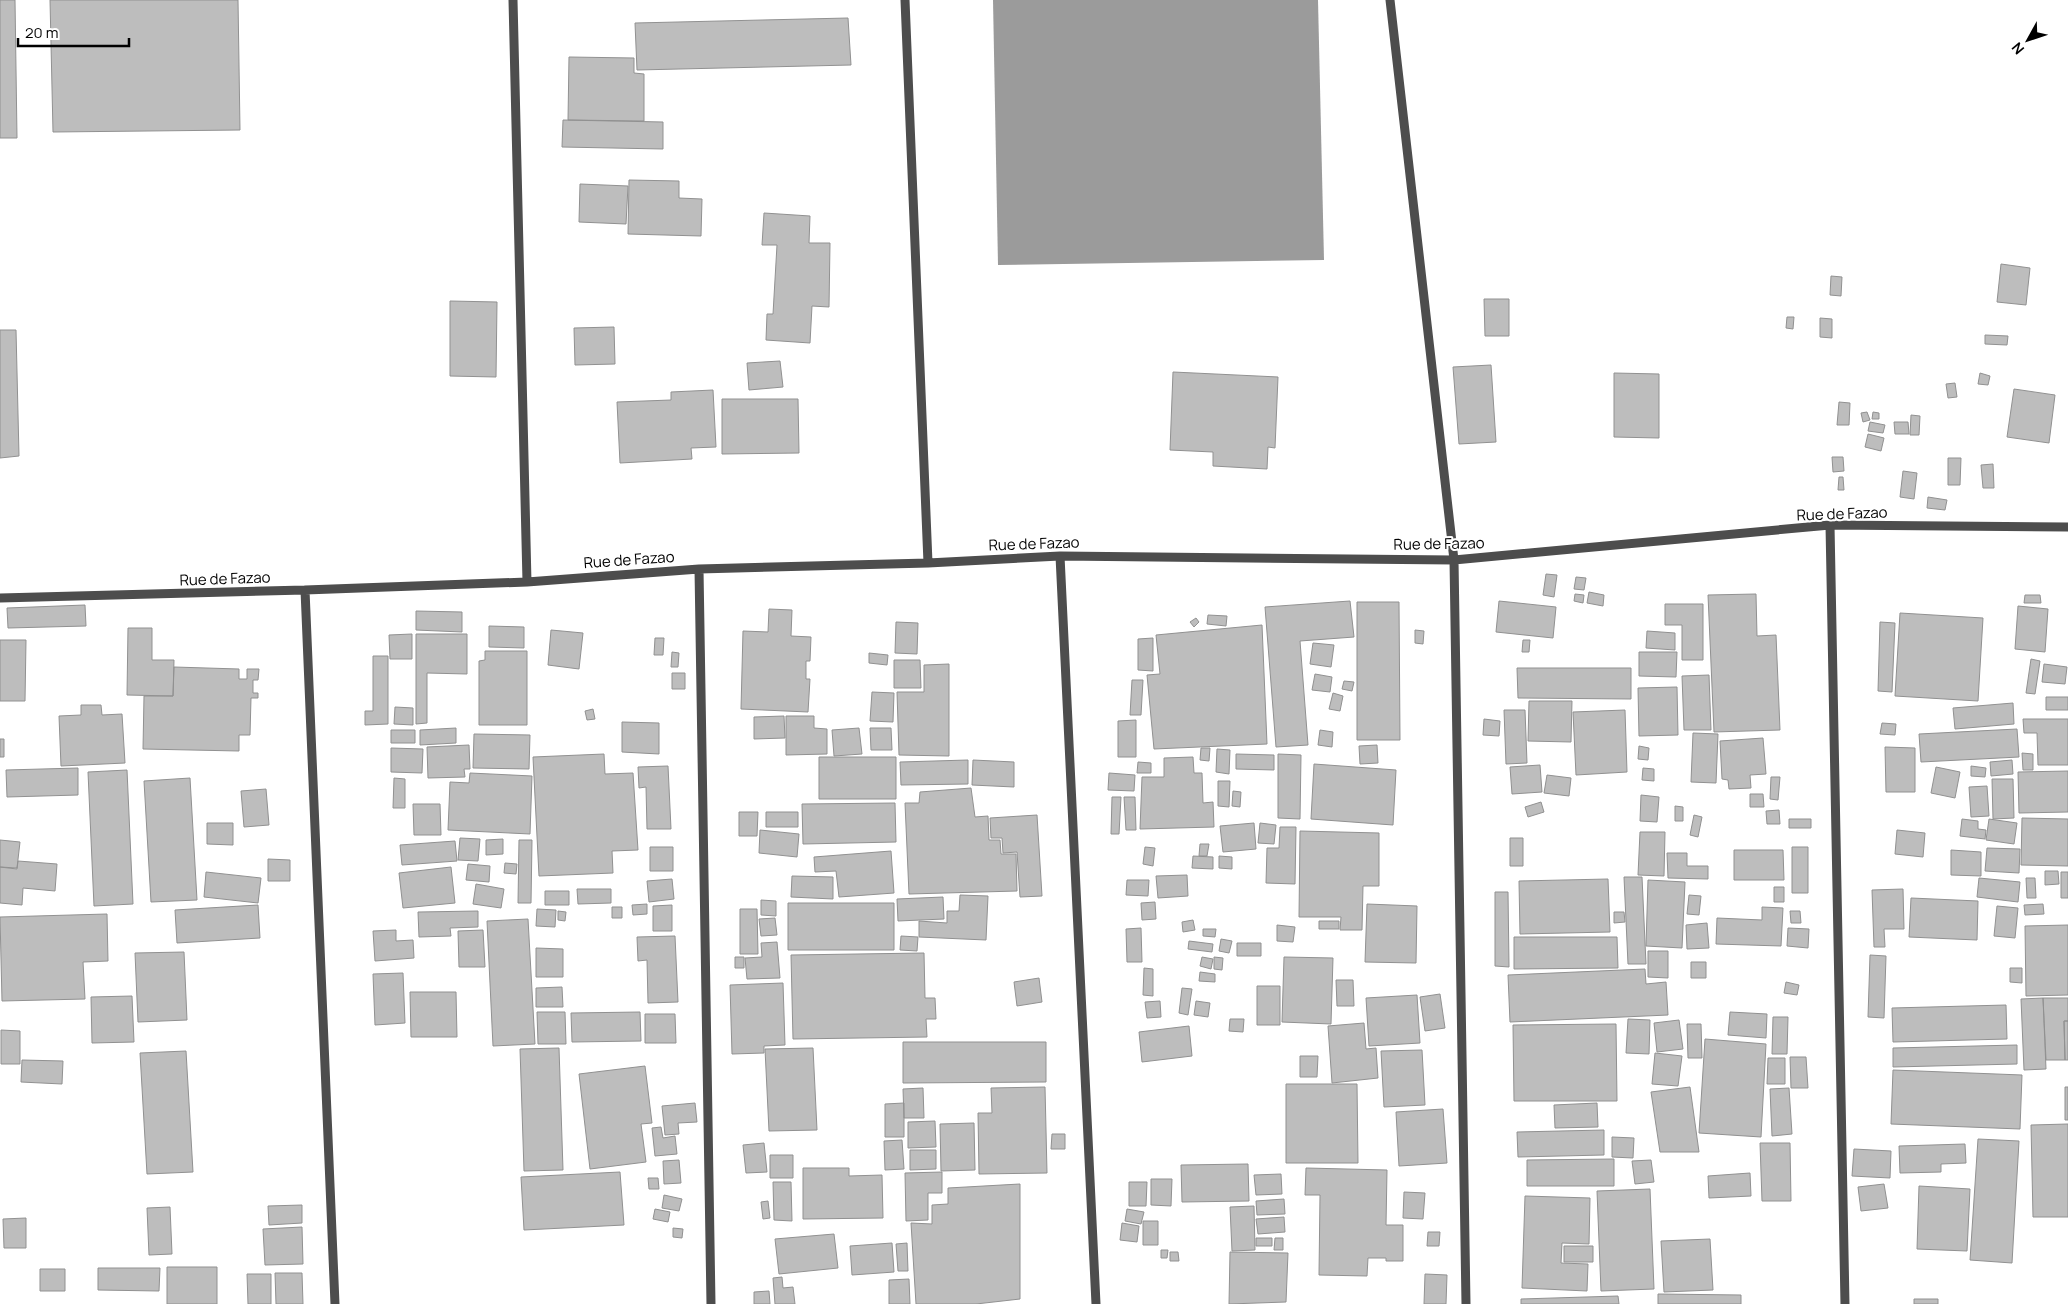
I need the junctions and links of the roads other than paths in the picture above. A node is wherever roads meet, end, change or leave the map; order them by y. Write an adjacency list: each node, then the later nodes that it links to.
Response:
1 (513, 0): 10 (street)
2 (905, 0): 8 (street)
3 (1390, 0): 7 (street)
4 (1830, 525): 5 (street, Rue de Fazao); 7 (street, Rue de Fazao); 17 (street)
5 (2068, 527)
6 (1060, 556): 7 (street, Rue de Fazao); 8 (street, Rue de Fazao); 15 (street)
7 (1454, 560): 16 (street)
8 (928, 563): 9 (street, Rue de Fazao)
9 (699, 568): 10 (street, Rue de Fazao); 14 (street)
10 (527, 582): 11 (street, Rue de Fazao)
11 (305, 590): 12 (street, Rue de Fazao); 13 (street)
12 (0, 598)
13 (335, 1304)
14 (711, 1304)
15 (1096, 1304)
16 (1466, 1304)
17 (1845, 1304)

